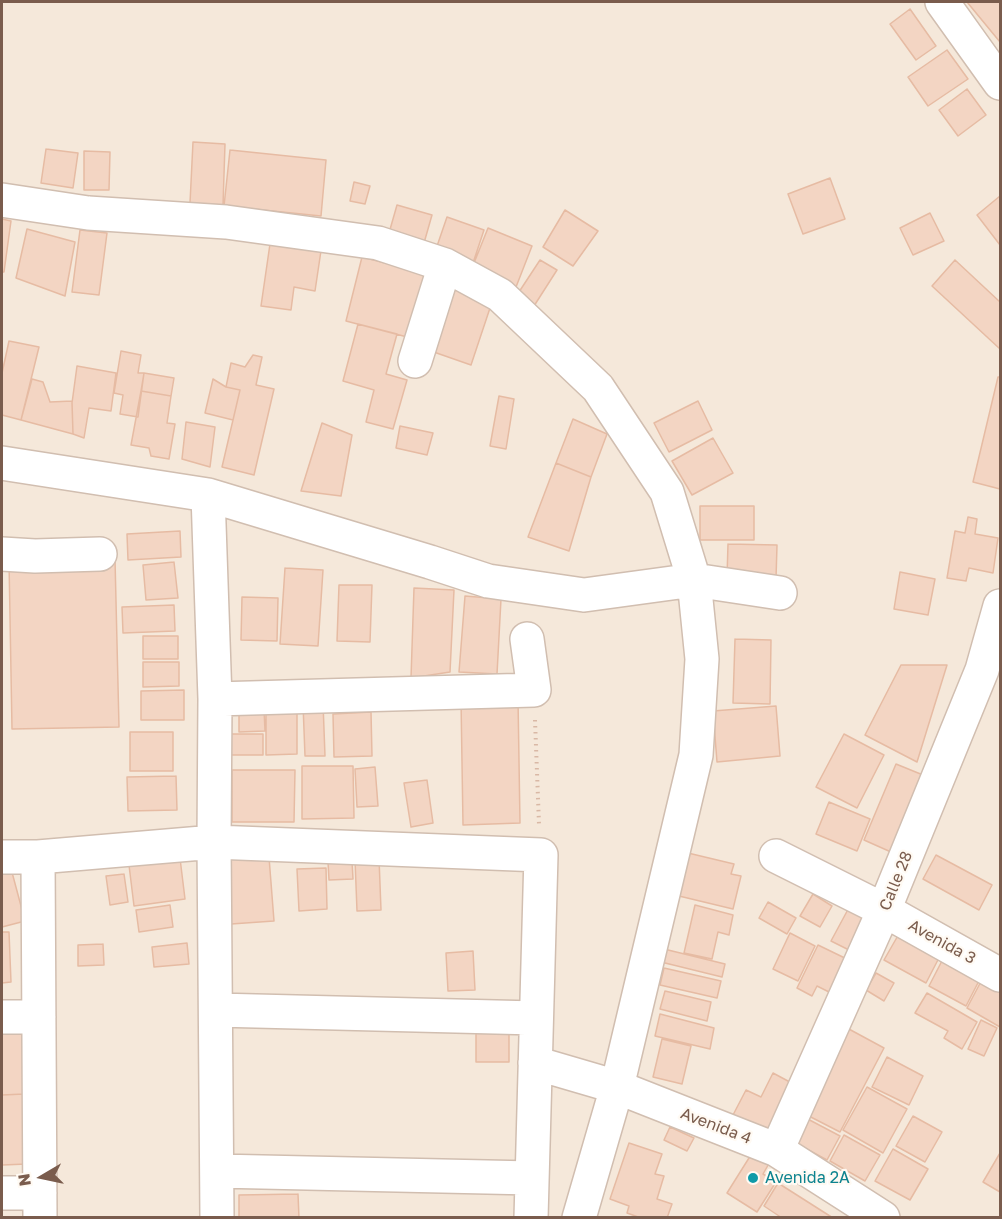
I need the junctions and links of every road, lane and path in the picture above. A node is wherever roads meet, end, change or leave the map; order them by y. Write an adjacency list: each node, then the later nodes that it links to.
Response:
1 (942, 2): 2 (street)
2 (1000, 83)
3 (2, 200): 4 (street)
4 (445, 265): 5 (street); 10 (street)
5 (415, 361)
6 (2, 464): 7 (street)
7 (208, 495): 10 (street); 16 (street)
8 (2, 554): 9 (street)
9 (100, 554)
10 (694, 580): 11 (street); 29 (street)
11 (780, 593)
12 (1000, 606): 14 (street, Calle 28)
13 (527, 639): 15 (street)
14 (991, 673): 22 (street, Calle 28)
15 (534, 690): 16 (street); 18 (path)
16 (215, 699): 17 (street)
17 (214, 842): 18 (street); 21 (street); 24 (street)
18 (541, 855): 27 (street)
19 (776, 856): 22 (street, Avenida 3)
20 (2, 857): 21 (street)
21 (38, 857): 26 (street)
22 (884, 910): 23 (street, Avenida 3); 30 (street, Calle 28)
23 (1000, 975)
24 (216, 1010): 27 (street); 31 (street)
25 (2, 1017): 26 (street)
26 (39, 1017): 34 (street)
27 (536, 1018): 28 (street)
28 (535, 1063): 29 (street, Avenida 4); 32 (street)
29 (617, 1087): 30 (street, Avenida 4); 37 (street)
30 (777, 1150): 38 (street, Avenida 4)
31 (217, 1171): 32 (street); 35 (street)
32 (532, 1178): 36 (street)
33 (2, 1193): 34 (street)
34 (40, 1205)
35 (217, 1218)
36 (531, 1218)
37 (579, 1218)
38 (883, 1218)

